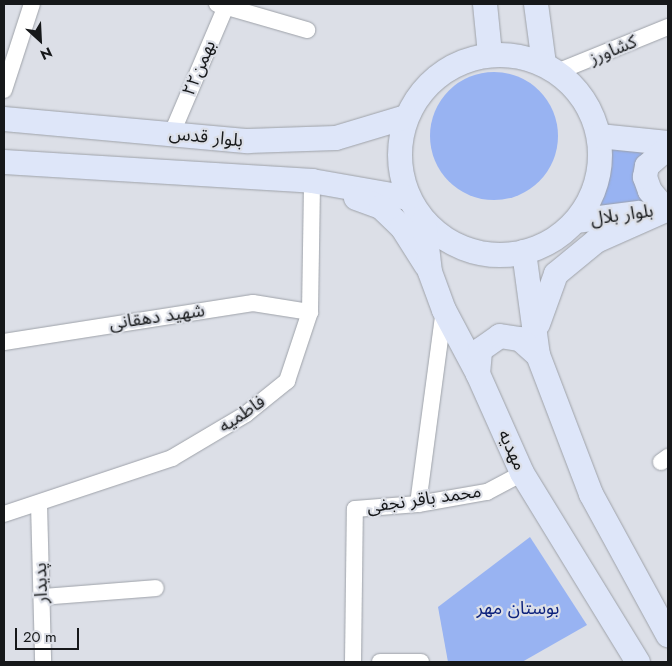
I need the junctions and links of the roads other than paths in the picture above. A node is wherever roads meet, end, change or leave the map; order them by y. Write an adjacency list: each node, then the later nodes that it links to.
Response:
1 (24, 4): 2 (street)
2 (32, 4): 10 (street)
3 (485, 4): 8 (main road)
4 (536, 4): 9 (main road)
5 (223, 5): 7 (street); 13 (street, ۲۲بهمن)
6 (668, 28): 9 (street, کشاورز)
7 (306, 30)
8 (490, 54): 9 (main road); 11 (main road)
9 (550, 68): 14 (main road)
10 (4, 90)
11 (406, 118): 13 (main road, بلوار قدس); 19 (main road)
12 (4, 119): 13 (main road, بلوار قدس)
13 (172, 133)
14 (599, 136): 15 (main road); 22 (main road)
15 (668, 143)
16 (668, 148): 20 (main road)
17 (4, 162): 18 (main road, بلوار قدس)
18 (312, 181): 19 (main road, بلوار قدس); 24 (main road); 26 (street, فاطمیه)
19 (408, 198): 21 (main road)
20 (667, 209): 22 (main road, بلوار بلال); 28 (main road)
21 (424, 221): 23 (main road); 24 (main road, مهدیه)
22 (576, 221): 23 (main road)
23 (524, 252): 28 (main road)
24 (430, 272): 25 (main road, مهدیه)
25 (444, 310): 29 (main road, مهدیه); 32 (street)
26 (310, 312): 27 (street, شهید دهقانی); 31 (street, فاطمیه)
27 (4, 342)
28 (537, 345): 29 (main road); 36 (main road)
29 (478, 374): 30 (main road, مهدیه)
30 (522, 473): 32 (street, محمد باقر نجفی); 41 (main road, مهدیه)
31 (39, 504): 33 (street, فاطمیه); 35 (street, پدیدار)
32 (418, 504): 38 (street, محمد باقر نجفی)
33 (4, 514)
34 (156, 588): 35 (street)
35 (42, 597): 37 (street, پدیدار)
36 (668, 635)
37 (43, 662)
38 (353, 662)
39 (380, 662): 40 (street)
40 (421, 662)
41 (638, 662)

